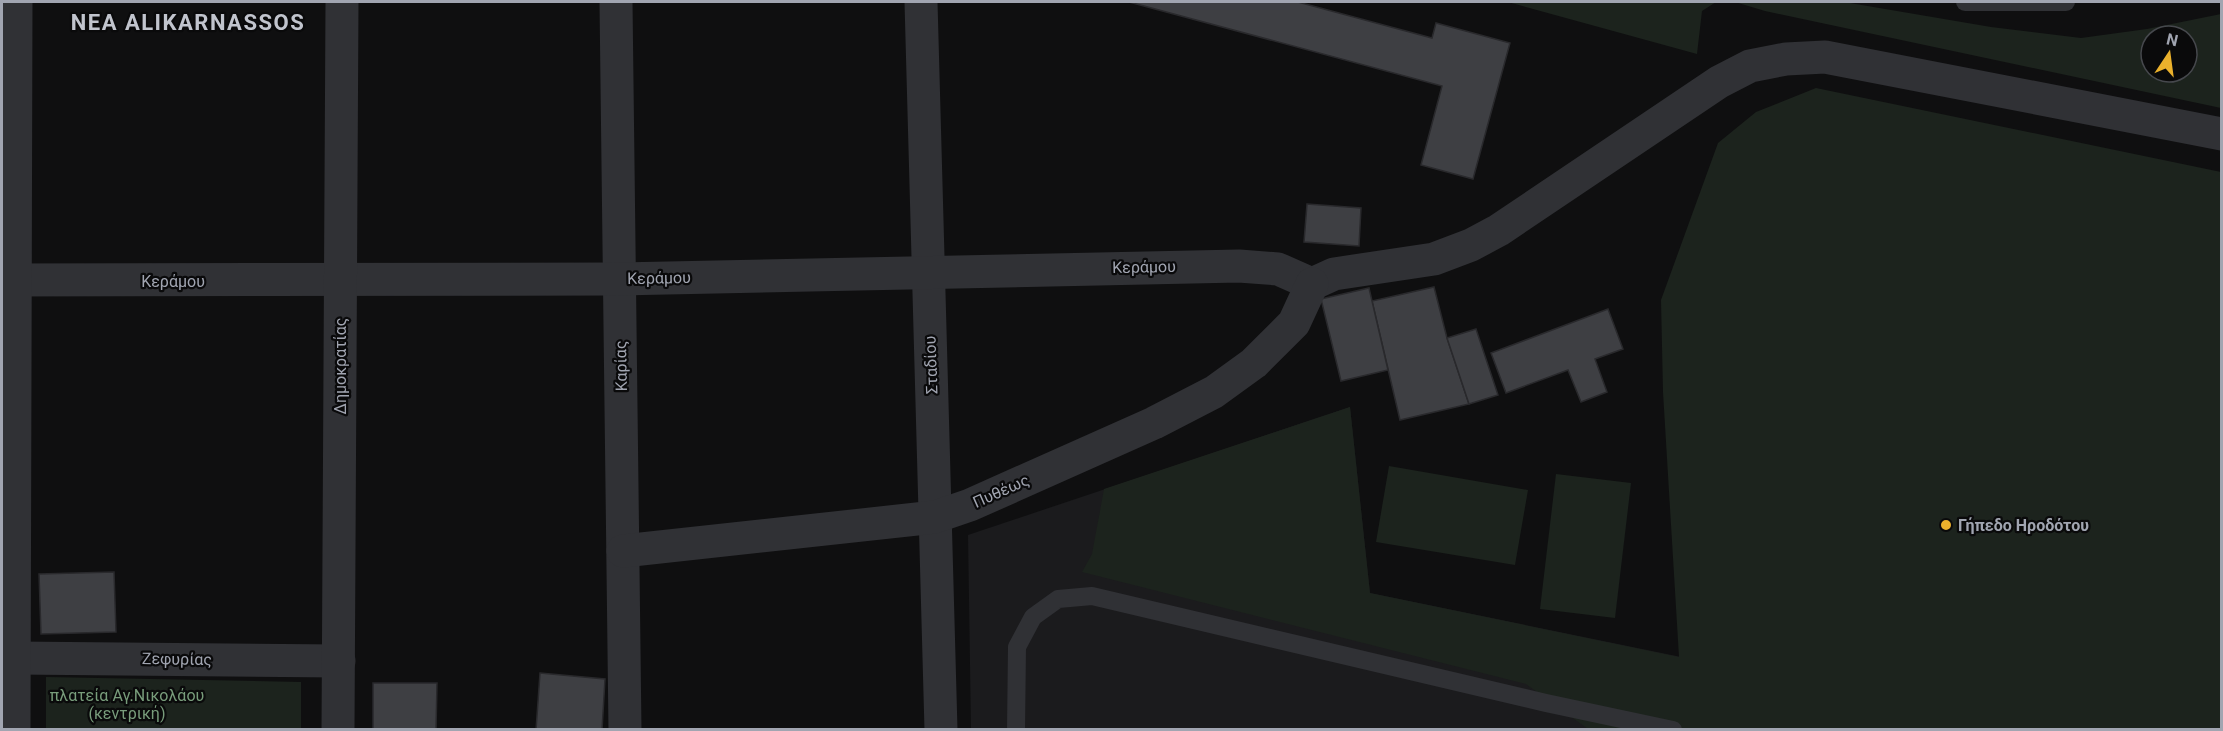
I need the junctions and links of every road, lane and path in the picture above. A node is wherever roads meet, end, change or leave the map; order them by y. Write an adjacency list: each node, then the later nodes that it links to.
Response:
1 (16, 2): 10 (street)
2 (342, 2): 11 (street, Δημοκρατίας)
3 (616, 2): 9 (street, Καρίας)
4 (921, 2): 8 (street, Σταδίου)
5 (1965, 2): 6 (lane)
6 (2066, 2)
7 (2222, 134): 12 (street)
8 (928, 271): 9 (street, Κεράμου); 12 (street, Κεράμου); 13 (street, Σταδίου)
9 (619, 279): 11 (street, Κεράμου); 14 (street, Καρίας)
10 (9, 280): 11 (street, Κεράμου); 15 (street)
11 (340, 281): 16 (street, Δημοκρατίας)
12 (1312, 284): 13 (street, Πυθέως)
13 (935, 517): 14 (street, Πυθέως); 20 (street, Σταδίου)
14 (623, 551): 19 (street, Καρίας)
15 (15, 658): 16 (street, Ζεφυρίας); 17 (street)
16 (339, 661): 18 (street, Δημοκρατίας)
17 (14, 729)
18 (338, 729)
19 (625, 729)
20 (941, 729)
21 (1016, 729): 22 (lane)
22 (1673, 729)

